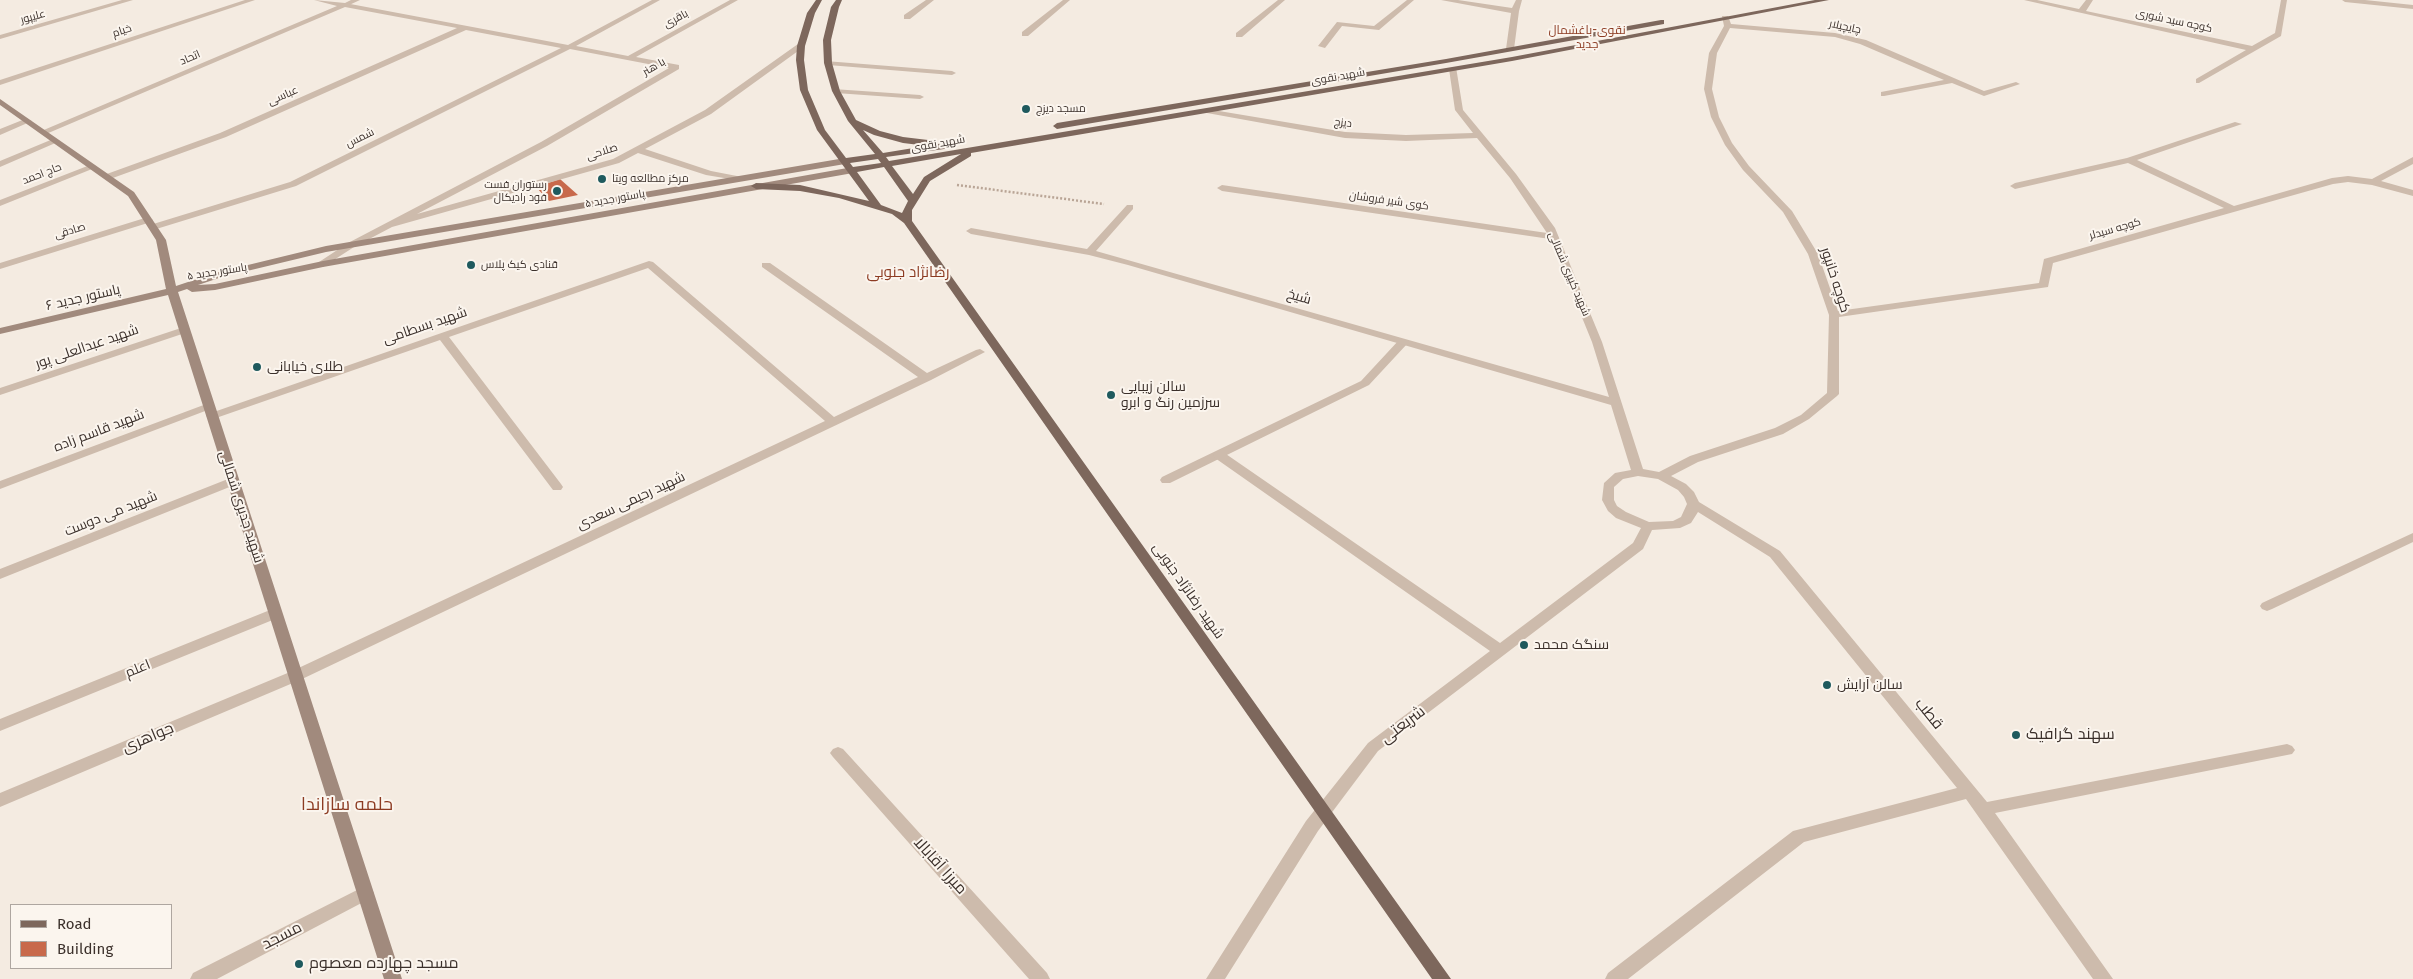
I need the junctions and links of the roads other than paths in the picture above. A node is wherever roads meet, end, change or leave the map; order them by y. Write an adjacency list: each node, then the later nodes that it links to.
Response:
1 (130, 0): 30 (street, علیپور)
2 (252, 0): 42 (street, خیام)
3 (317, 0): 21 (street, با هنر)
4 (358, 0): 21 (street, اتحاد)
5 (657, 0): 33 (street, شمس)
6 (735, 0): 36 (street, باقری)
7 (819, 0): 31 (main road)
8 (839, 0): 37 (main road)
9 (931, 0): 25 (street)
10 (1067, 0): 28 (street)
11 (1282, 0): 29 (street)
12 (1412, 0): 32 (street)
13 (1444, 0): 23 (street)
14 (1519, 0): 23 (street)
15 (1781, 0): 34 (main road, شهید نقوی)
16 (1826, 0): 26 (main road, شهید نقوی)
17 (2027, 0): 24 (street, کوچه سید شوری)
18 (2090, 0): 24 (street)
19 (2284, 0): 35 (street)
20 (2345, 0): 22 (street)
21 (345, 5): 27 (street, با هنر); 53 (street, اتحاد)
22 (2413, 7)
23 (1515, 11): 34 (street)
24 (2081, 12): 35 (street, کوچه سید شوری)
25 (907, 17)
26 (1726, 22): 38 (main road, شهید نقوی); 40 (street, چایچیلار); 90 (street, کوچه خانپور)
27 (464, 28): 33 (street, با هنر); 67 (street, عباسی)
28 (1025, 34)
29 (1239, 35)
30 (0, 38)
31 (801, 46): 58 (street, صلاحی); 62 (main road)
32 (1322, 46)
33 (569, 47): 36 (street, با هنر); 80 (street, شمس)
34 (1510, 49): 56 (main road, شهید نقوی)
35 (2253, 49): 41 (street)
36 (629, 58): 81 (street, با هنر)
37 (828, 62): 39 (street); 44 (main road)
38 (1452, 69): 48 (main road, شهید نقوی); 54 (street, شهید کبیری شمالی)
39 (952, 73)
40 (1950, 81): 43 (street, چایچیلار); 45 (street)
41 (2199, 81)
42 (0, 82)
43 (2016, 84)
44 (836, 91): 46 (street); 50 (main road)
45 (1884, 94)
46 (920, 97)
47 (0, 101): 49 (main road, شهید جدیری شمالی)
48 (1207, 111): 54 (street, دیزج); 57 (main road, شهید نقوی)
49 (28, 121): 52 (street); 53 (main road, شهید جدیری شمالی)
50 (852, 121): 56 (main road); 59 (main road)
51 (2238, 124): 60 (street)
52 (0, 132)
53 (43, 132): 55 (main road, شهید جدیری شمالی)
54 (1478, 135): 83 (street, شهید کبیری شمالی)
55 (56, 141): 63 (street); 65 (main road, شهید جدیری شمالی)
56 (946, 146): 59 (main road, شهید نقوی)
57 (980, 148): 64 (main road, شهید نقوی); 74 (main road)
58 (639, 150): 68 (street); 81 (street, صلاحی)
59 (880, 155): 62 (main road, شهید نقوی); 64 (main road)
60 (2129, 160): 71 (street); 78 (street)
61 (2413, 160): 69 (street)
62 (845, 161): 66 (main road); 68 (main road, پاستور جدید ۵)
63 (0, 164)
64 (887, 164): 66 (main road, شهید نقوی); 74 (main road)
65 (93, 167): 67 (main road, شهید جدیری شمالی); 75 (street, حاج احمد)
66 (853, 170): 70 (main road, پاستور جدید ۵); 76 (main road)
67 (107, 176): 80 (main road, شهید جدیری شمالی)
68 (739, 179): 84 (main road, پاستور جدید ۵)
69 (2373, 182): 73 (street, کوچه سیدلر); 78 (street, کوچه سیدلر)
70 (756, 186): 76 (main road); 86 (main road, پاستور جدید ۵)
71 (2016, 186)
72 (1222, 188): 83 (street, کوی شیر فروشان)
73 (2413, 193)
74 (912, 200): 79 (main road)
75 (0, 203)
76 (877, 206): 79 (main road)
77 (1130, 207): 85 (street)
78 (2233, 209): 90 (street, کوچه سیدلر)
79 (907, 221): 127 (main road, شهید رضانژاد جنوبی)
80 (151, 224): 88 (street, صادقی); 89 (main road, شهید جدیری شمالی)
81 (386, 226): 84 (street, با هنر)
82 (972, 231): 85 (street, شیخ)
83 (1554, 237): 98 (street, شهید کبیری شمالی)
84 (351, 245): 86 (street, با هنر); 89 (main road, پاستور جدید ۵)
85 (1089, 252): 94 (street, شیخ)
86 (323, 264): 89 (main road, پاستور جدید ۵)
87 (766, 265): 96 (street)
88 (0, 266)
89 (172, 291): 91 (main road, شهید جدیری شمالی); 92 (main road, پاستور جدید ۶)
90 (1834, 315): 103 (street, کوچه خانپور)
91 (184, 330): 97 (street, شهید عبدالعلی پور); 99 (main road, شهید جدیری شمالی)
92 (0, 331)
93 (442, 336): 99 (street, شهید بسطامی); 100 (street, شهید بسطامی); 107 (street)
94 (1402, 342): 98 (street, شیخ); 101 (street)
95 (980, 352): 96 (street, شهید رحیمی سعدی)
96 (927, 378): 100 (street, شهید رحیمی سعدی)
97 (0, 392)
98 (1616, 403): 102 (street, شهید کبیری شمالی)
99 (210, 411): 105 (main road, شهید جدیری شمالی); 106 (street, شهید قاسم زاده)
100 (833, 422): 115 (street, شهید رحیمی سعدی)
101 (1219, 455): 104 (street); 114 (street)
102 (1638, 472): 103 (street); 109 (street)
103 (1661, 476): 108 (street)
104 (1166, 480)
105 (233, 481): 111 (street, شهید می دوست); 113 (main road, شهید جدیری شمالی)
106 (0, 485)
107 (557, 487)
108 (1693, 504): 109 (street); 119 (street, قطب)
109 (1648, 526): 114 (street, شریعتی)
110 (2413, 537): 112 (street)
111 (0, 574)
112 (2267, 606)
113 (275, 613): 115 (main road, شهید جدیری شمالی); 116 (street, اعلم)
114 (1500, 651): 126 (street, شریعتی)
115 (295, 676): 120 (street, جواهری); 122 (main road, شهید جدیری شمالی)
116 (0, 726)
117 (2287, 750): 121 (street)
118 (838, 753): 125 (street, میرزا آقابالا)
119 (1968, 792): 121 (street, قطب); 128 (street)
120 (0, 800)
121 (1983, 810): 129 (street, قطب)
122 (365, 894): 123 (street, مسجد); 124 (main road, شهید جدیری شمالی)
123 (198, 979)
124 (393, 979)
125 (1042, 979)
126 (1215, 979)
127 (1442, 979)
128 (1614, 979)
129 (2104, 979)

